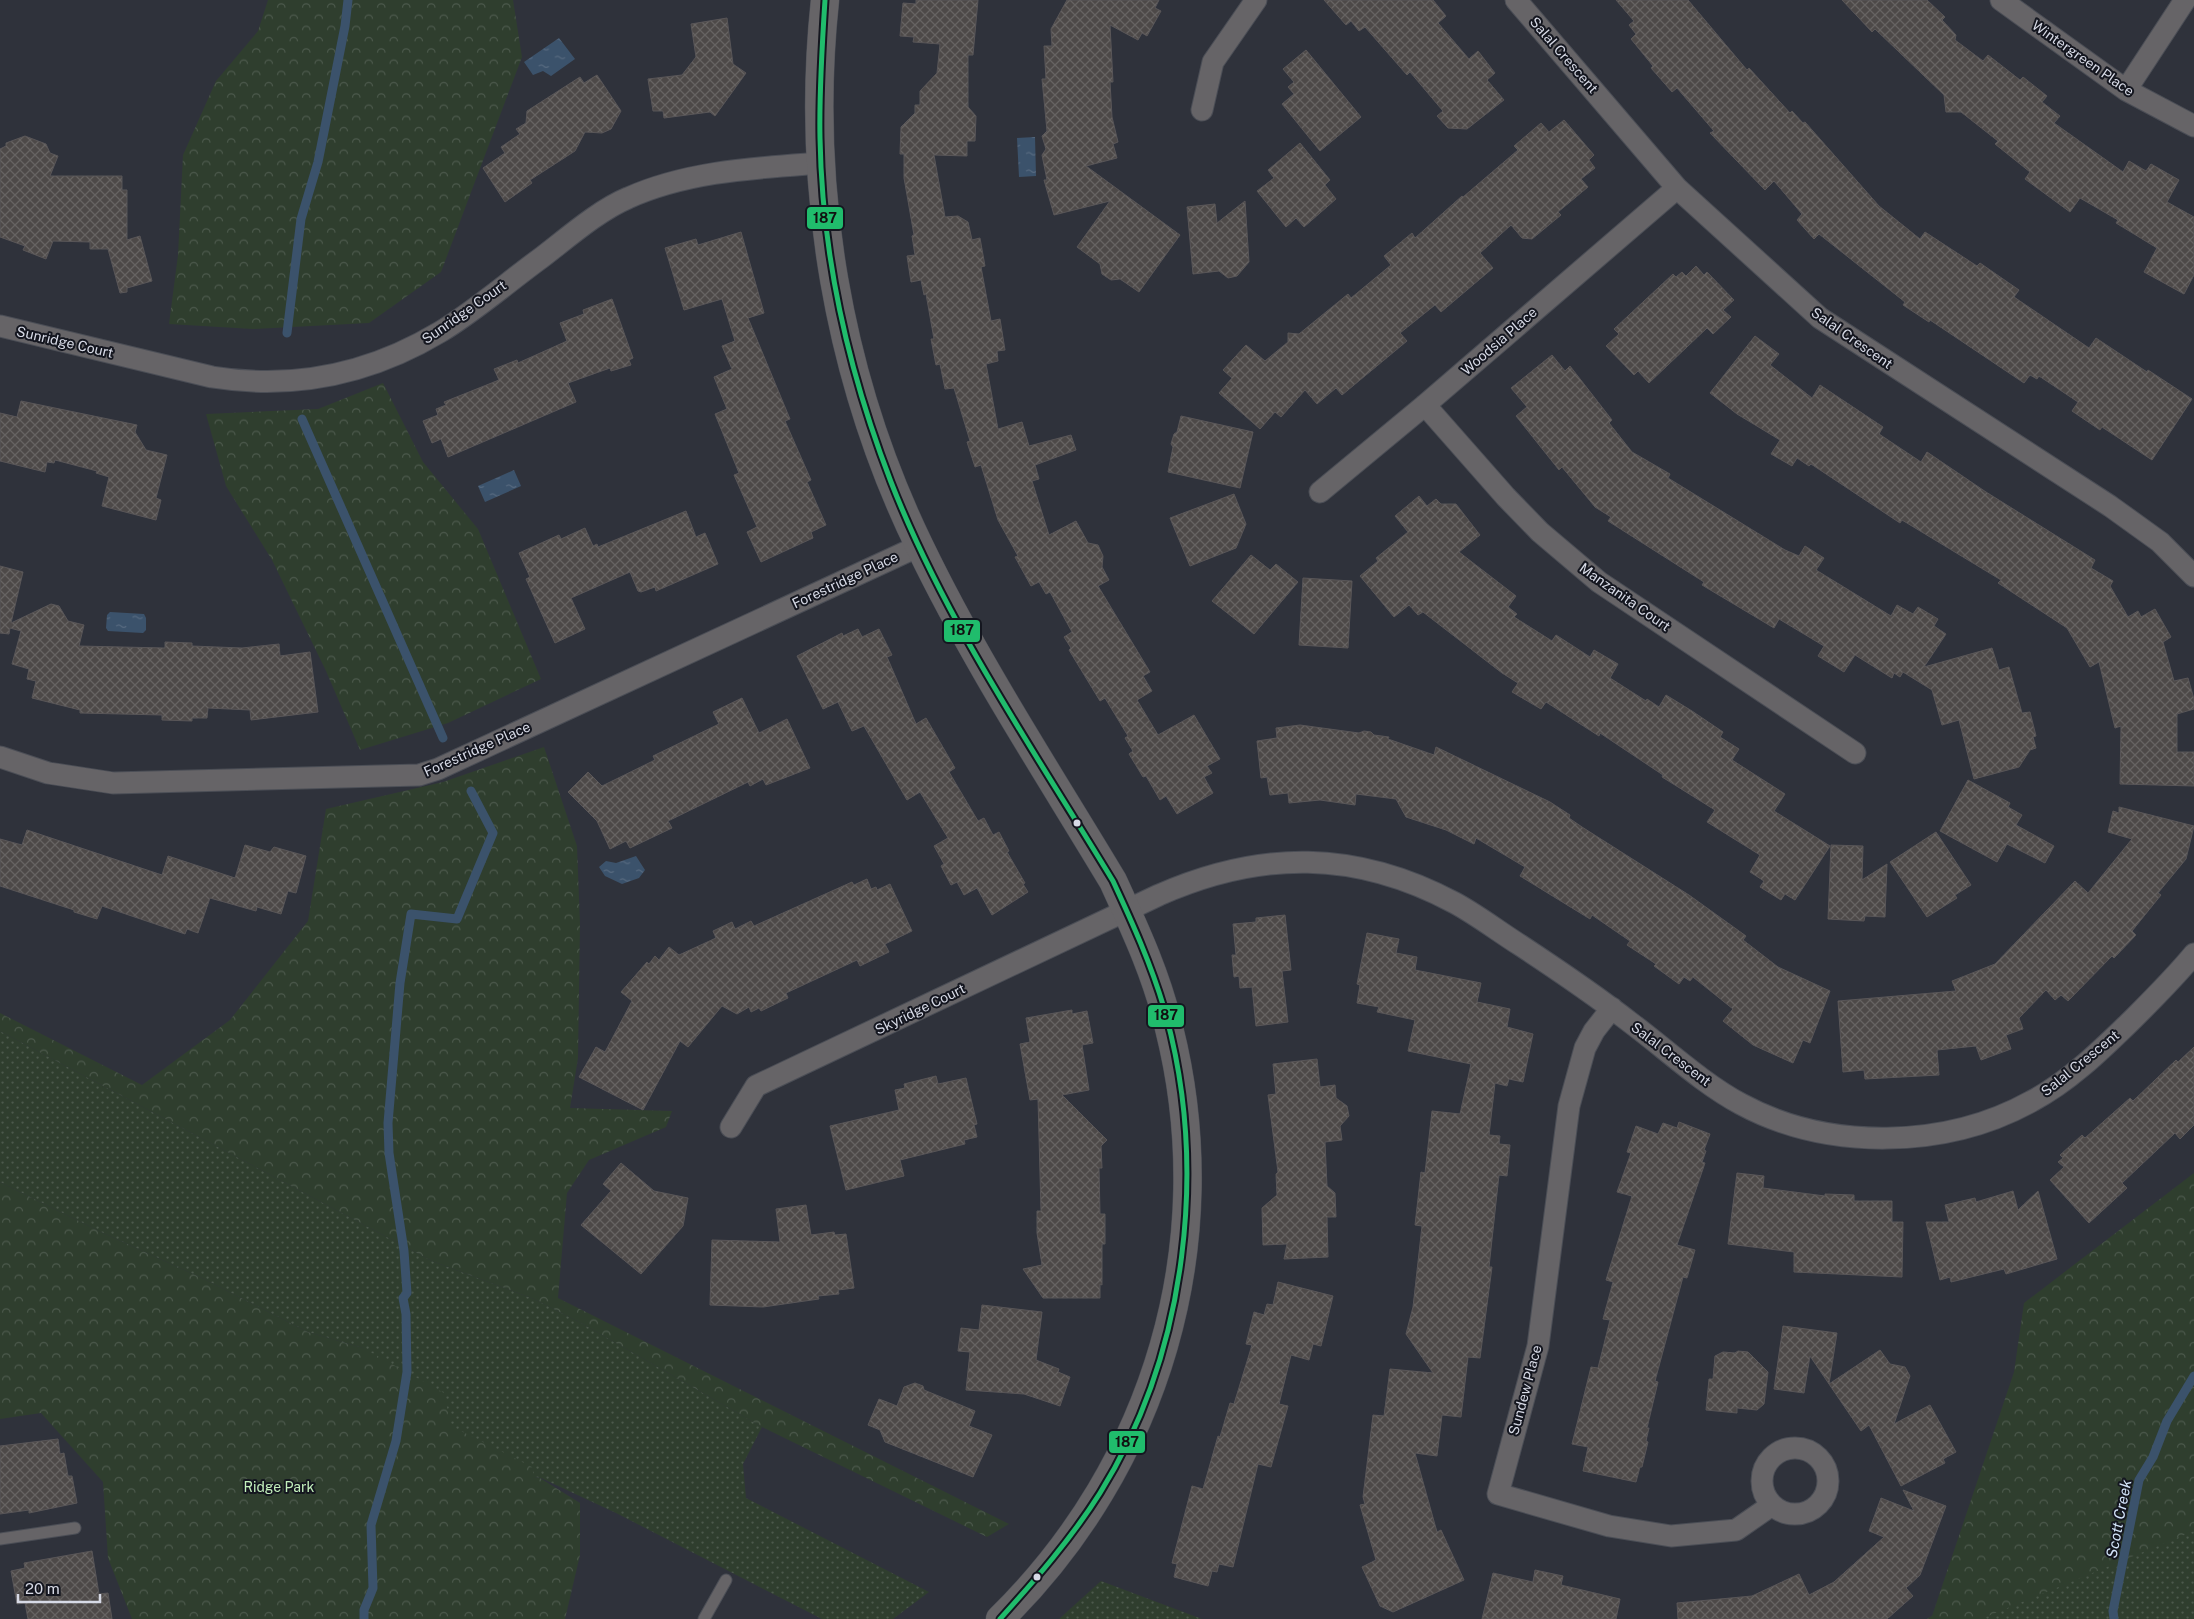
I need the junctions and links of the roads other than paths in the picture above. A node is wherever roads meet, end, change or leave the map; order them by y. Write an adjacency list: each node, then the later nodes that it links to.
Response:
1 (825, 0): 9 (street)
2 (1256, 0): 7 (street)
3 (1516, 0): 10 (street, Salal Crescent)
4 (2000, 0): 6 (street, Wintergreen Place)
5 (2185, 0): 6 (street)
6 (2126, 90): 8 (street, Wintergreen Place)
7 (1202, 110)
8 (2194, 126)
9 (820, 163): 11 (street, Sunridge Court); 14 (street)
10 (1677, 188): 12 (street, Woodsia Place); 15 (street, Salal Crescent)
11 (0, 326)
12 (1425, 405): 13 (street, Woodsia Place); 16 (street, Manzanita Court)
13 (1320, 492)
14 (919, 546): 17 (street, Forestridge Place); 18 (street)
15 (2194, 576)
16 (1855, 753)
17 (0, 757)
18 (1126, 910): 20 (street, Salal Crescent); 21 (street, Skyridge Court); 27 (street)
19 (2194, 954): 20 (street, Salal Crescent)
20 (1612, 1008): 22 (street, Sundew Place)
21 (731, 1127)
22 (1772, 1505)
23 (75, 1528): 24 (lane)
24 (0, 1539)
25 (726, 1580): 26 (lane)
26 (704, 1619)
27 (1000, 1619)

